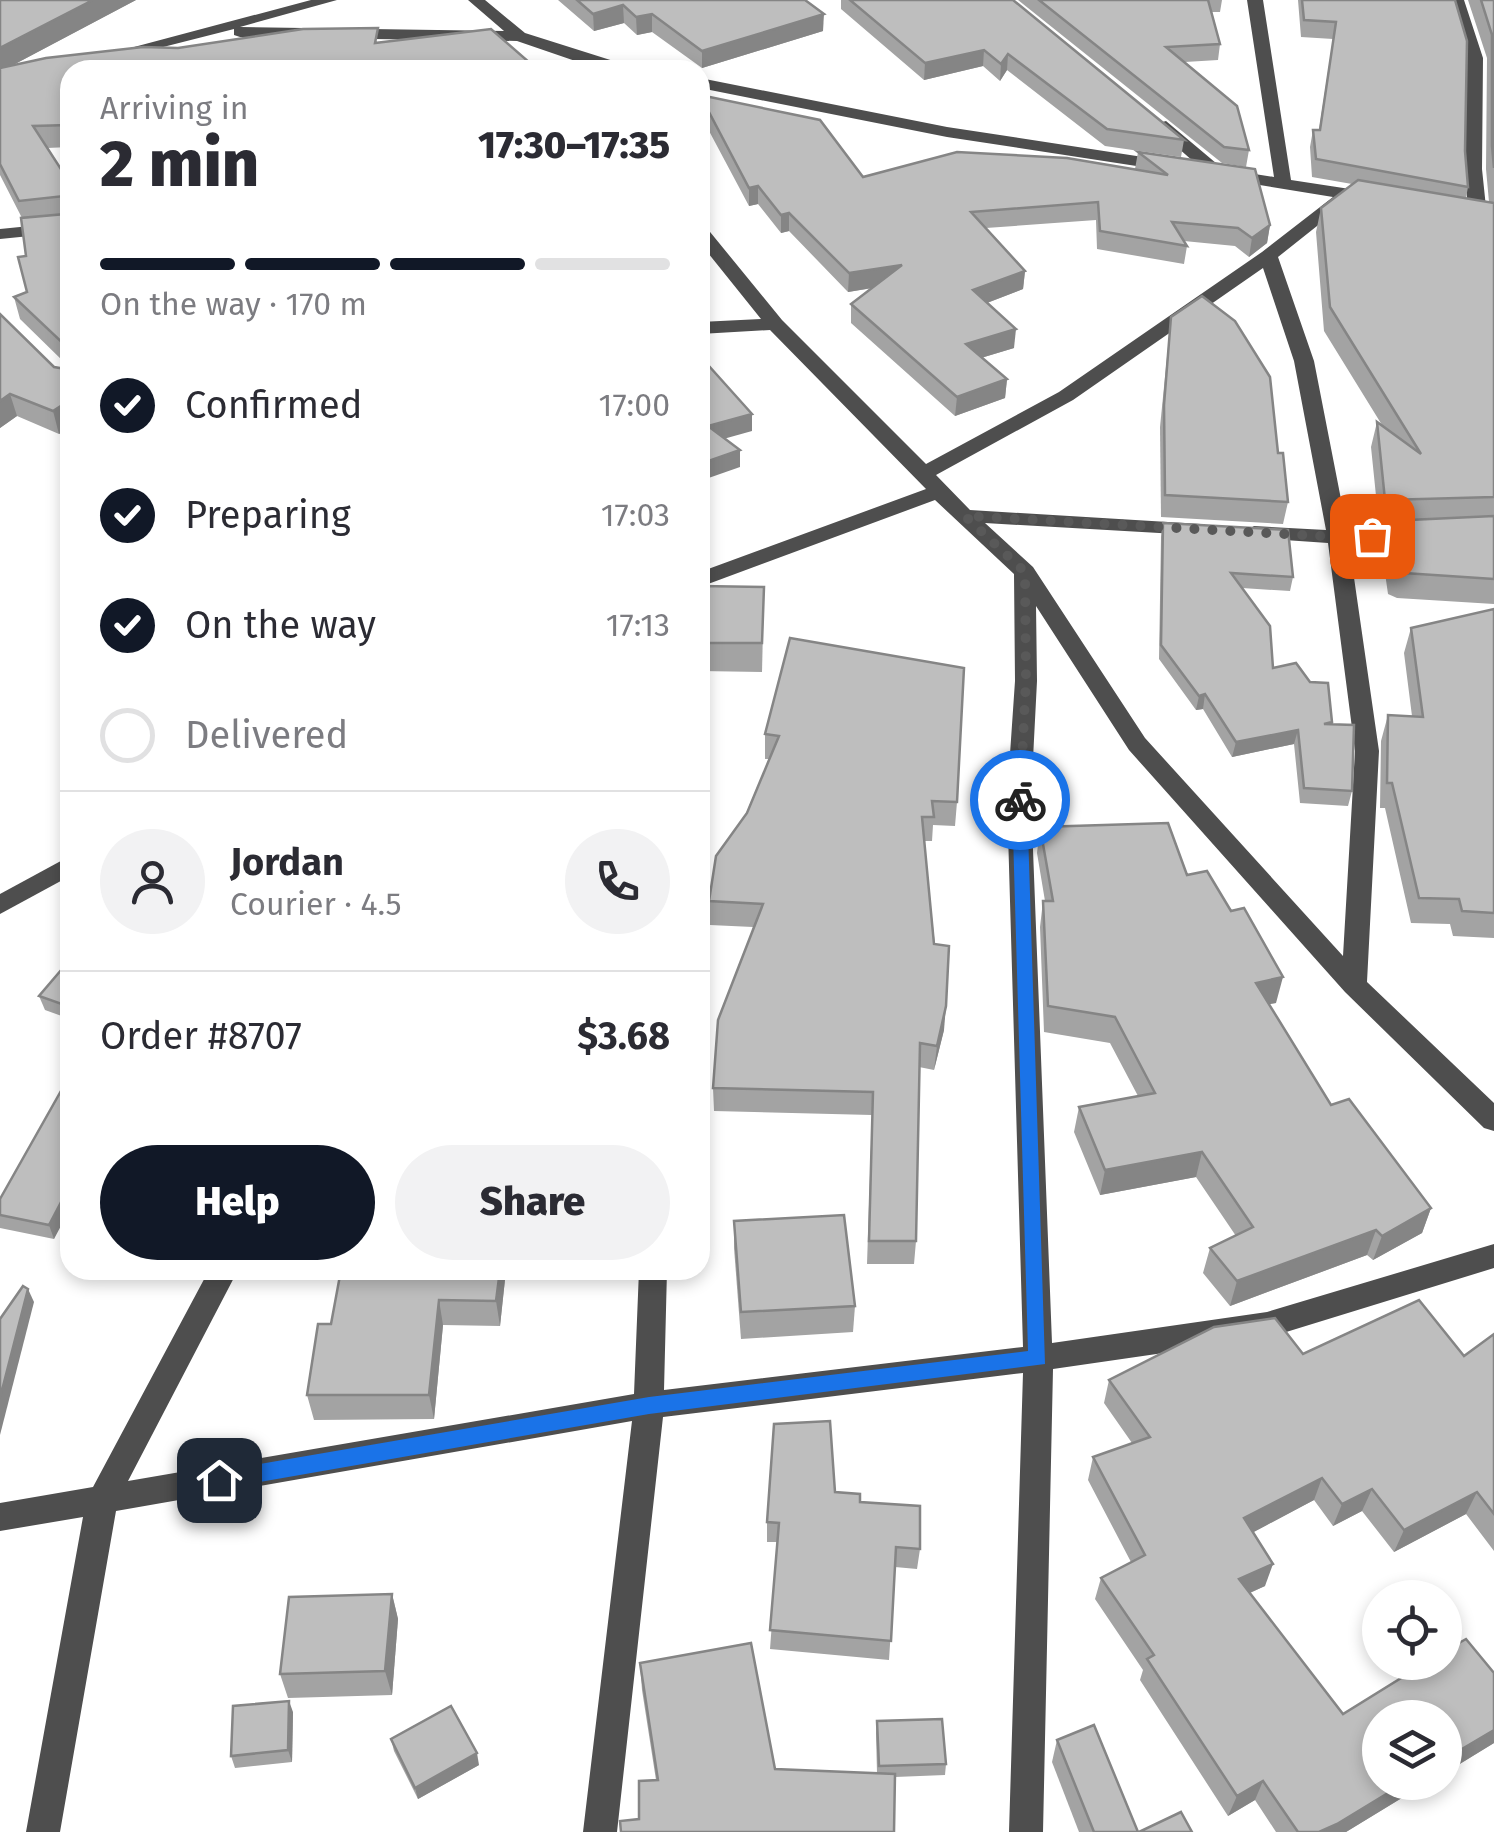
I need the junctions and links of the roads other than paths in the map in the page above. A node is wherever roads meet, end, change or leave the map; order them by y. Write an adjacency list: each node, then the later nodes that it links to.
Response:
1 (329, 0): 5 (street)
2 (476, 0): 6 (street)
3 (1254, 0): 12 (street)
4 (1456, 0): 15 (street)
5 (205, 32): 6 (street); 7 (street)
6 (519, 36): 8 (street)
7 (93, 60)
8 (580, 60)
9 (710, 85): 11 (street)
10 (1147, 114): 11 (street)
11 (1218, 173): 12 (street)
12 (1283, 182): 13 (street)
13 (1349, 193): 14 (street); 19 (street)
14 (1404, 203)
15 (1477, 217)
16 (60, 228): 17 (street)
17 (0, 234)
18 (710, 244): 20 (street)
19 (1268, 256): 22 (street); 25 (street)
20 (774, 324): 21 (street); 22 (street)
21 (710, 327)
22 (931, 483): 23 (street); 27 (street)
23 (965, 516): 25 (street); 26 (street)
24 (1435, 532): 25 (street)
25 (1338, 537): 30 (street)
26 (1025, 572): 30 (street); 35 (street)
27 (710, 576)
28 (60, 871): 29 (street)
29 (0, 904)
30 (1354, 984): 31 (street)
31 (1494, 1120)
32 (1494, 1256): 35 (street)
33 (219, 1280): 37 (street)
34 (653, 1280): 36 (street)
35 (1038, 1358): 36 (street); 41 (street)
36 (649, 1406): 37 (street); 40 (street)
37 (102, 1500): 38 (street); 39 (street)
38 (0, 1517)
39 (43, 1832)
40 (600, 1832)
41 (1026, 1832)

